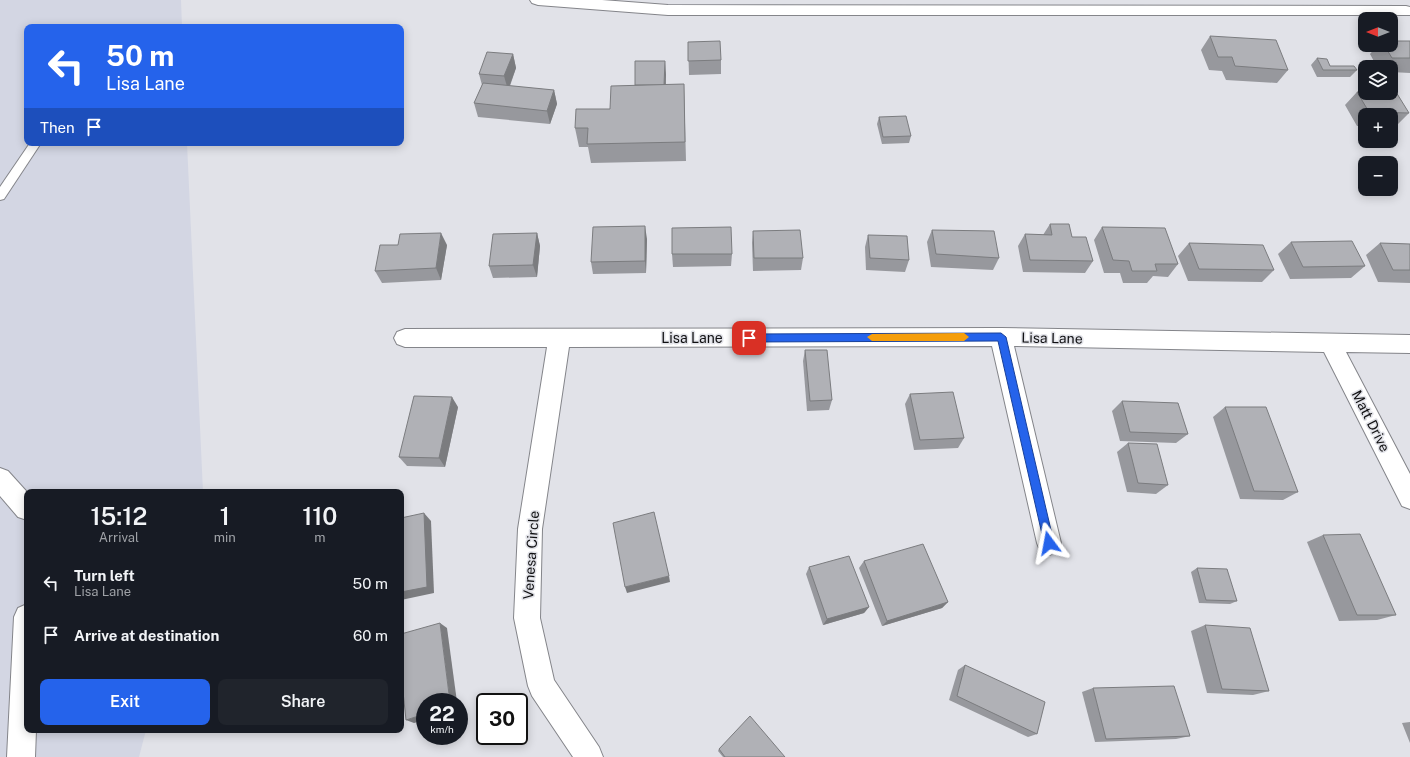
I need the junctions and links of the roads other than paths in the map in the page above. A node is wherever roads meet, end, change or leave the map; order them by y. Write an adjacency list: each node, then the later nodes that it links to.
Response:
1 (538, 0): 2 (street)
2 (1406, 8)
3 (34, 146): 4 (lane)
4 (0, 196)
5 (1001, 337): 7 (street, Lisa Lane); 8 (street, Lisa Lane); 13 (street)
6 (405, 338): 7 (street, Lisa Lane)
7 (560, 339): 16 (street, Venesa Circle)
8 (1332, 344): 9 (street, Lisa Lane); 11 (street, Matt Drive)
9 (1410, 344)
10 (0, 479): 12 (street)
11 (1410, 498)
12 (24, 506)
13 (1049, 543)
14 (24, 701): 15 (street)
15 (22, 757)
16 (589, 757)

